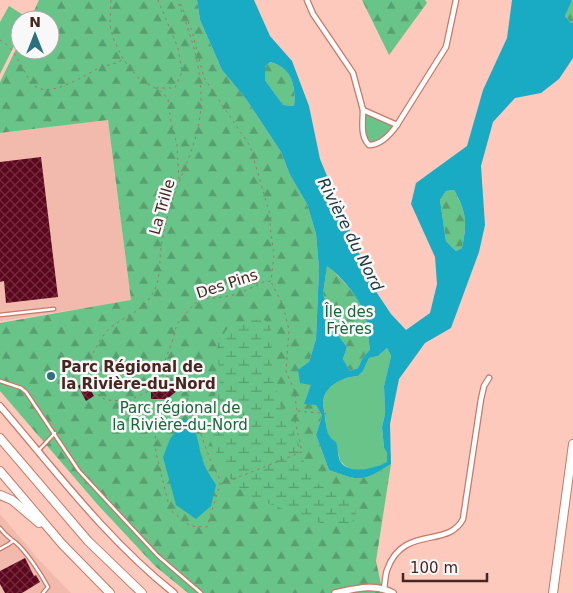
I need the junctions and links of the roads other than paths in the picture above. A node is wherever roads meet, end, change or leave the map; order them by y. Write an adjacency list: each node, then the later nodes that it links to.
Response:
1 (307, 0): 3 (street)
2 (456, 0): 4 (street)
3 (363, 110): 4 (street); 4 (street)
4 (397, 126)
5 (54, 309): 6 (lane)
6 (0, 315)
7 (489, 378): 20 (street)
8 (0, 381): 10 (lane)
9 (0, 406): 13 (street)
10 (55, 433): 13 (lane); 25 (lane)
11 (0, 438): 23 (highway)
12 (573, 444): 28 (highway)
13 (38, 451): 24 (street)
14 (0, 471): 17 (highway)
15 (0, 495): 17 (highway)
16 (0, 528): 18 (lane)
17 (54, 535): 22 (highway)
18 (13, 541): 19 (lane); 21 (lane)
19 (0, 549)
20 (384, 589): 26 (street); 27 (street)
21 (43, 593)
22 (110, 593)
23 (142, 593)
24 (174, 593)
25 (201, 593)
26 (335, 593)
27 (393, 593)
28 (553, 593)

